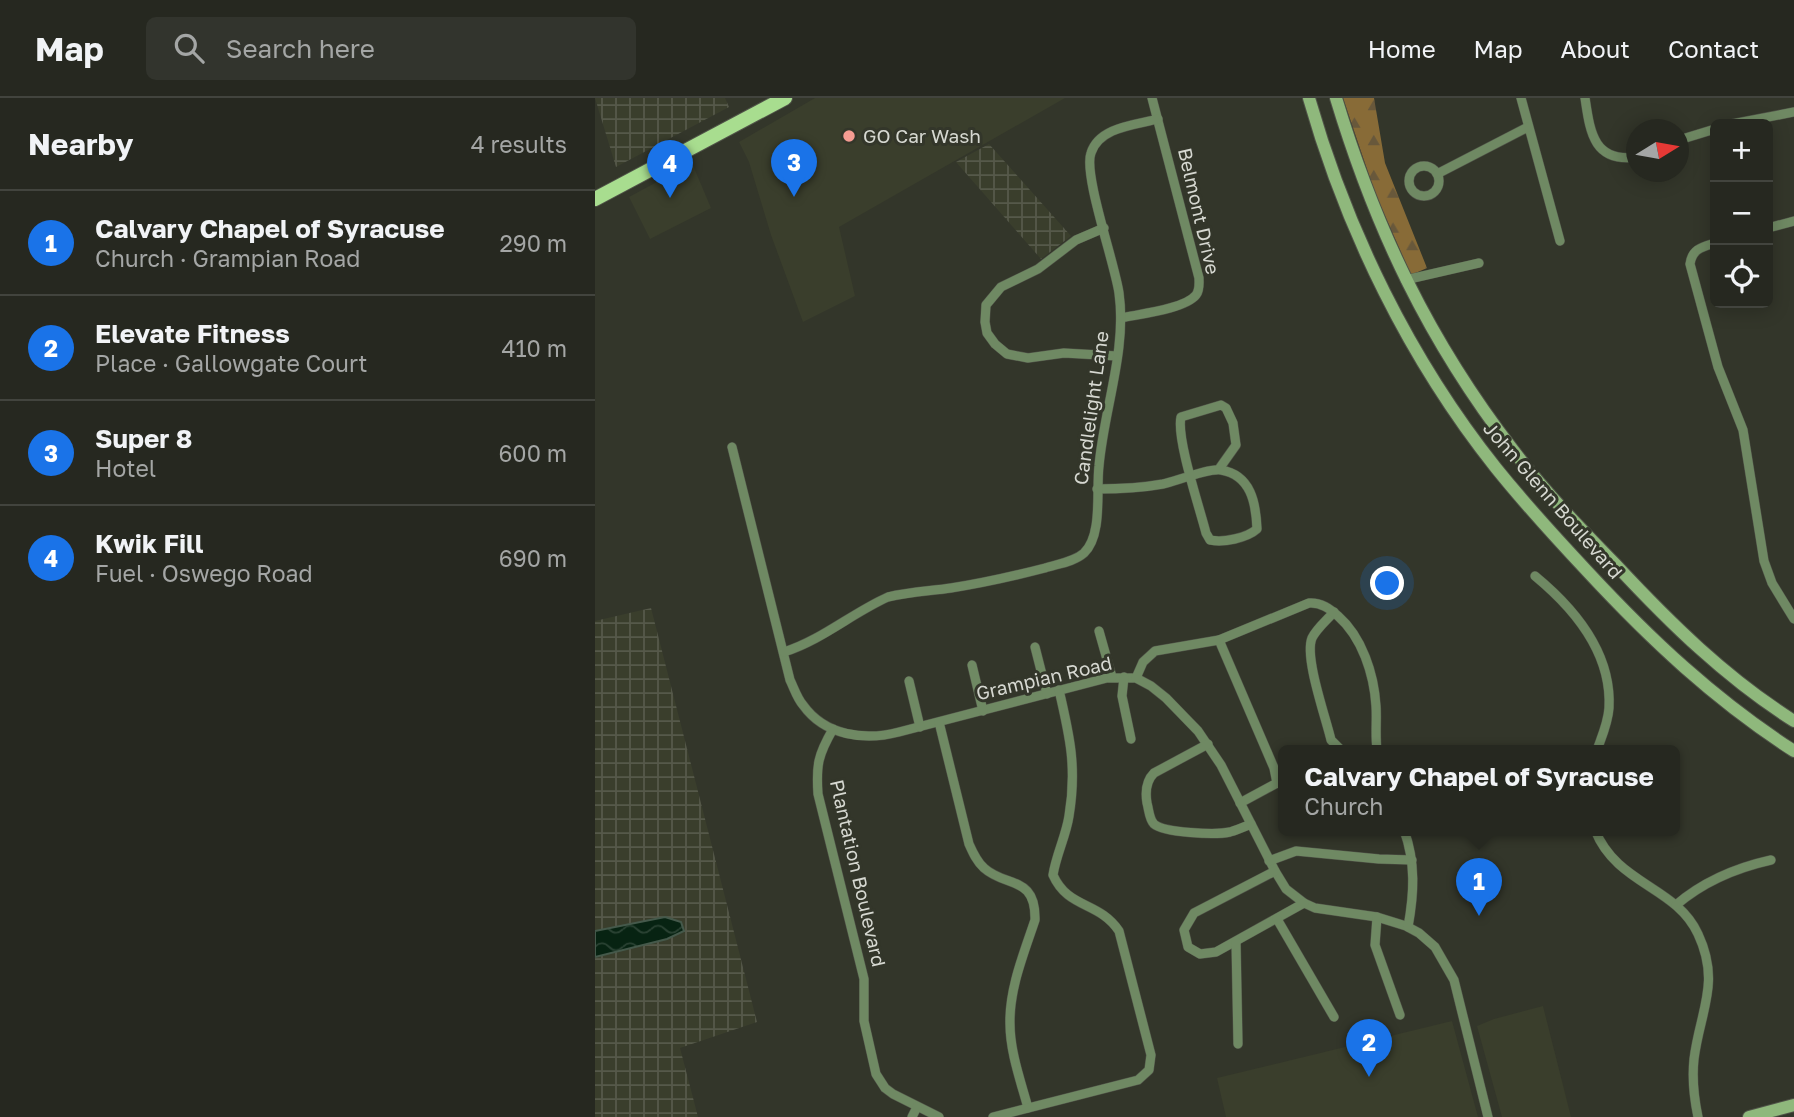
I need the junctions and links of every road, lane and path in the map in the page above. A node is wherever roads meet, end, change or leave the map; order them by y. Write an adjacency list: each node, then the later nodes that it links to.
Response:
1 (785, 98): 15 (main road)
2 (1152, 98): 8 (street, Belmont Drive)
3 (1310, 98): 53 (main road, John Glenn Boulevard)
4 (1336, 98): 22 (main road, John Glenn Boulevard)
5 (1521, 98): 10 (street)
6 (1585, 98): 13 (street)
7 (1794, 112): 9 (street)
8 (1158, 119): 18 (street, Candlelight Lane); 23 (street, Belmont Drive)
9 (1758, 119)
10 (1528, 127): 14 (street); 19 (street)
11 (1710, 130): 12 (street)
12 (1689, 137)
13 (1626, 157)
14 (1437, 174)
15 (595, 199)
16 (1794, 221): 17 (street)
17 (1773, 227)
18 (1104, 228): 23 (street, Candlelight Lane); 24 (street)
19 (1560, 241)
20 (1710, 245): 31 (street)
21 (1479, 263): 22 (street)
22 (1405, 280): 45 (main road, John Glenn Boulevard)
23 (1121, 318): 24 (street, Candlelight Lane)
24 (1117, 356): 28 (street, Candlelight Lane)
25 (732, 447): 35 (street, Grampian Road)
26 (1219, 470): 27 (street); 27 (street); 27 (street)
27 (1191, 477): 28 (street)
28 (1097, 489): 35 (street, Candlelight Lane)
29 (1535, 576): 52 (street)
30 (1333, 612): 33 (street); 50 (street); 51 (street)
31 (1794, 619)
32 (1099, 631): 37 (street)
33 (1219, 640): 39 (street); 54 (street)
34 (1035, 647): 42 (street)
35 (784, 652): 47 (street, Grampian Road)
36 (972, 665): 43 (street)
37 (1112, 677): 38 (street, Grampian Road); 41 (street, Grampian Road)
38 (1124, 677): 39 (street, Grampian Road); 48 (street)
39 (1136, 678): 49 (street, Grampian Road)
40 (909, 681): 46 (street)
41 (1059, 690): 42 (street, Grampian Road); 75 (street)
42 (1047, 694): 43 (street, Grampian Road)
43 (983, 710): 44 (street, Grampian Road)
44 (939, 722): 46 (street, Grampian Road); 75 (street)
45 (1794, 722)
46 (920, 727): 47 (street, Grampian Road)
47 (833, 729): 74 (street, Plantation Boulevard)
48 (1131, 738)
49 (1208, 744): 56 (street, Grampian Road); 57 (street)
50 (1336, 745)
51 (1377, 745)
52 (1599, 745)
53 (1794, 751)
54 (1278, 779)
55 (1278, 785): 56 (street)
56 (1240, 803): 57 (street, Grampian Road)
57 (1251, 824): 60 (street, Grampian Road)
58 (1406, 836): 61 (street)
59 (1598, 836): 65 (street)
60 (1269, 860): 61 (street); 63 (street, Grampian Road)
61 (1412, 860): 68 (street)
62 (1771, 860): 65 (street)
63 (1275, 871): 64 (street, Grampian Road); 69 (street)
64 (1304, 903): 66 (street); 67 (street)
65 (1675, 905): 80 (street)
66 (1377, 917): 68 (street); 70 (street)
67 (1277, 919): 69 (street); 71 (street)
68 (1408, 927): 79 (street)
69 (1236, 942): 72 (street)
70 (1400, 1015)
71 (1334, 1017)
72 (1238, 1044)
73 (1794, 1105): 81 (main road)
74 (917, 1107): 76 (street); 77 (street, Plantation Boulevard)
75 (1028, 1108): 78 (street)
76 (912, 1117)
77 (939, 1117)
78 (993, 1117)
79 (1488, 1117)
80 (1698, 1117)
81 (1749, 1117)

